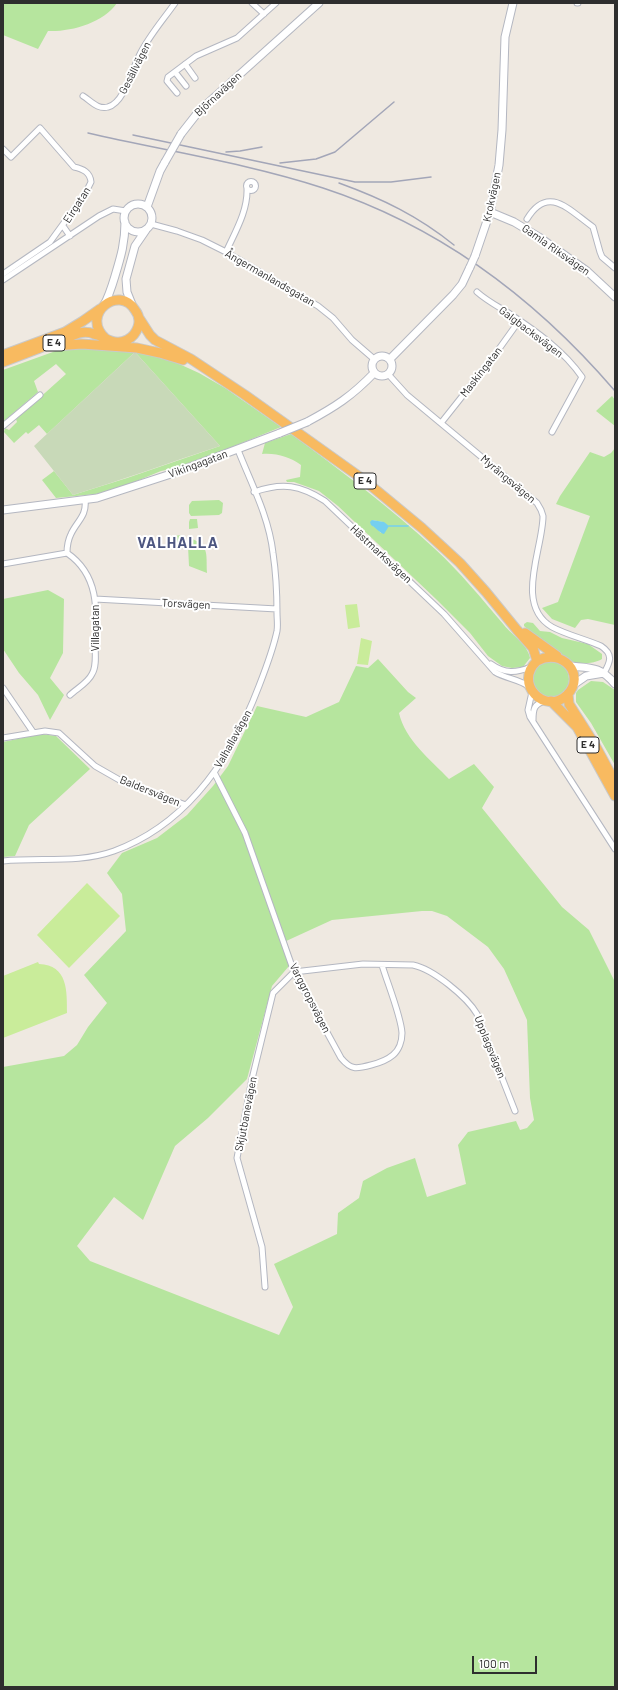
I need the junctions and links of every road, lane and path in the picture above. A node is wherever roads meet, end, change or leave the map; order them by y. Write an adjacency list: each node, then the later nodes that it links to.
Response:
1 (176, 3): 12 (street, Gesällvägen)
2 (252, 3): 6 (street)
3 (276, 3): 6 (street)
4 (318, 3): 15 (street, Björnavägen, bridge)
5 (513, 3): 17 (street, Krokvägen)
6 (264, 14): 7 (street)
7 (185, 64): 8 (street); 9 (street)
8 (175, 72): 10 (street); 11 (street)
9 (196, 78)
10 (186, 86)
11 (177, 93)
12 (83, 96)
13 (3, 149): 20 (street, Eirgatan)
14 (248, 190): 23 (street)
15 (147, 207): 16 (street); 21 (street)
16 (126, 211): 19 (street); 22 (street)
17 (490, 212): 28 (street, Gamla Riksvägen); 38 (street, Krokvägen, bridge)
18 (527, 219): 24 (street)
19 (125, 222): 21 (street); 29 (street)
20 (63, 226): 22 (street, Eirgatan); 25 (street)
21 (149, 227): 23 (street, Ångermanlandsgatan); 30 (street)
22 (70, 236): 26 (street)
23 (226, 252): 37 (street, Ångermanlandsgatan)
24 (615, 268)
25 (3, 274)
26 (3, 280)
27 (477, 292): 32 (street, Galgbacksvägen)
28 (614, 296)
29 (102, 307): 30 (highway, E 4); 33 (highway); 36 (highway, E 4)
30 (134, 307): 31 (highway, E 4)
31 (139, 318): 34 (highway); 41 (highway, E 4)
32 (519, 321): 45 (street, Maskingatan); 47 (street, Galgbacksvägen)
33 (105, 338): 34 (highway, E 4); 35 (highway, E 4)
34 (124, 341): 39 (highway, E 4)
35 (41, 348): 39 (highway); 40 (highway, E 4)
36 (3, 355)
37 (374, 359): 38 (street); 42 (street)
38 (390, 359): 43 (street)
39 (183, 360): 41 (highway, E 4)
40 (3, 362)
41 (203, 368): 56 (highway, E 4)
42 (374, 373): 43 (street); 48 (street, Vikingagatan, bridge)
43 (388, 374): 45 (street, Myrängsvägen)
44 (40, 395): 46 (street)
45 (441, 423): 61 (street, Myrängsvägen)
46 (3, 426)
47 (552, 432)
48 (238, 450): 49 (street, Valhallavägen); 50 (street, Vikingagatan)
49 (254, 492): 55 (street, Valhallavägen); 58 (street, Hästmarksvägen)
50 (84, 500): 51 (street, Vikingagatan); 52 (street)
51 (3, 510)
52 (67, 553): 53 (street); 54 (street, Villagatan)
53 (3, 564)
54 (95, 599): 55 (street, Torsvägen); 66 (street, Villagatan)
55 (277, 610): 71 (street, Valhallavägen)
56 (508, 618): 57 (highway, E 4); 59 (highway, E 4)
57 (562, 659): 59 (highway); 60 (highway)
58 (487, 662): 59 (street, Hästmarksvägen); 65 (street, Hästmarksvägen)
59 (534, 664): 65 (highway)
60 (570, 666): 61 (street); 64 (highway)
61 (604, 673): 62 (street); 64 (street)
62 (615, 684)
63 (3, 688): 69 (street)
64 (570, 689): 67 (highway); 72 (highway, E 4)
65 (531, 690): 67 (highway); 68 (street)
66 (70, 695)
67 (548, 701): 68 (street); 73 (highway, E 4)
68 (533, 721): 75 (street)
69 (33, 732): 70 (street, Baldersvägen); 74 (street, Baldersvägen)
70 (3, 738)
71 (214, 772): 74 (street, Valhallavägen); 78 (street, Varggropsvägen)
72 (615, 782)
73 (615, 796)
74 (186, 805): 76 (street, Valhallavägen)
75 (615, 848)
76 (4, 861)
77 (382, 965): 78 (street, Upplagsvägen); 78 (street, Varggropsvägen); 79 (street, Upplagsvägen)
78 (294, 972): 80 (street, Skjutbanevägen)
79 (515, 1111)
80 (265, 1287)

